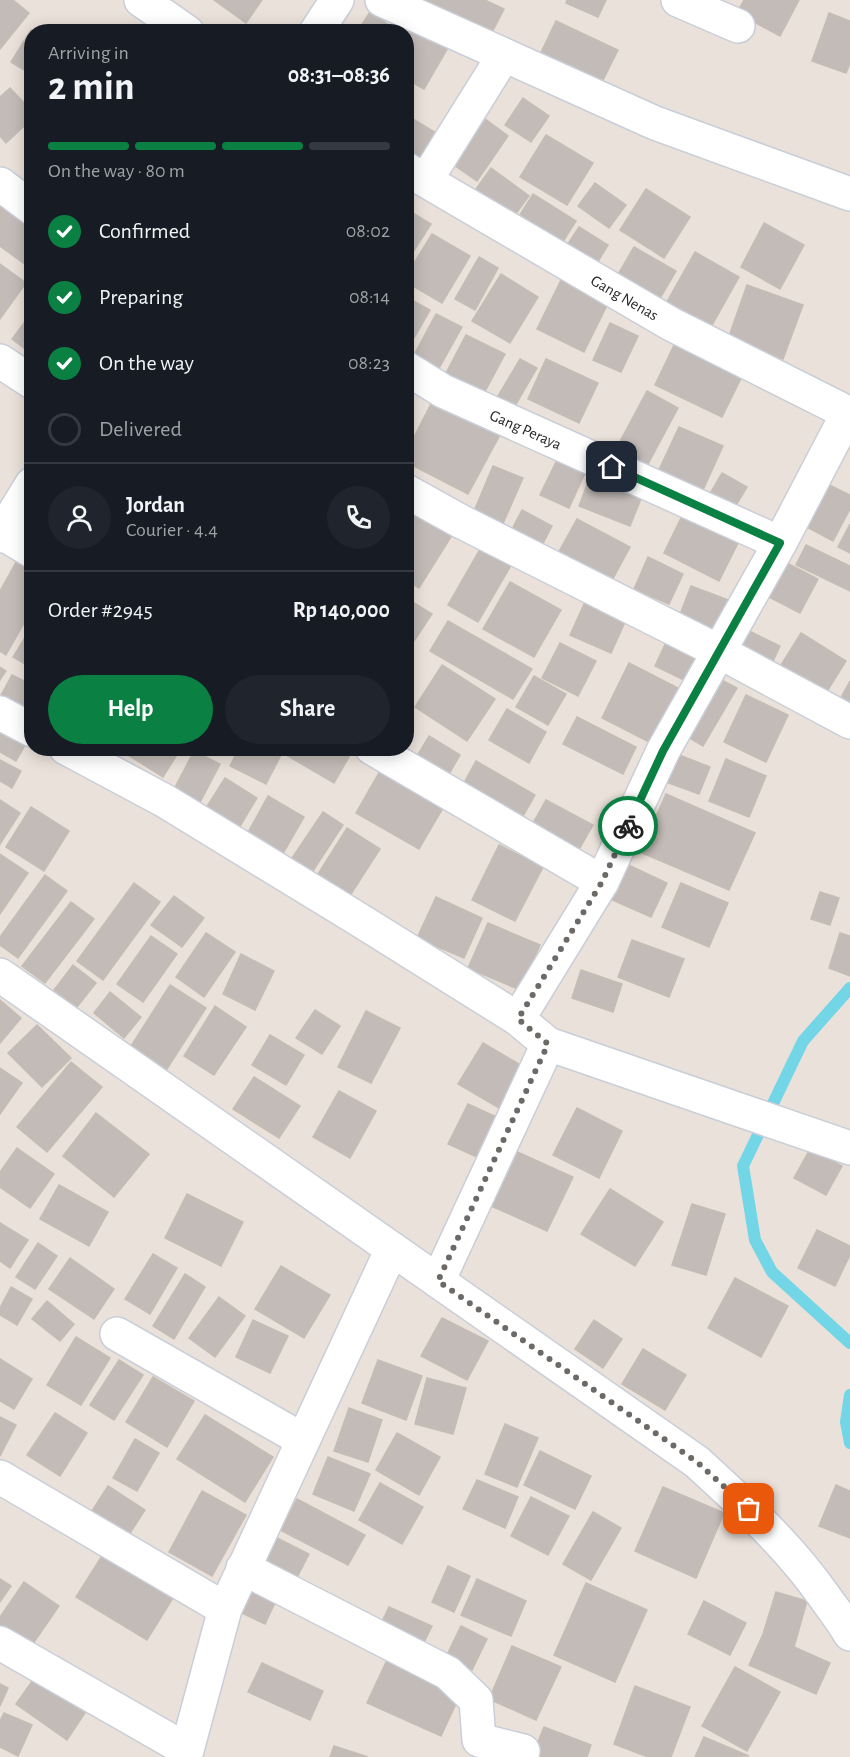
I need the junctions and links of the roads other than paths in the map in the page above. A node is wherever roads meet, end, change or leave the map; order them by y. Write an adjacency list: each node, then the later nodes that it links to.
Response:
1 (141, 0): 5 (street)
2 (337, 0): 6 (street)
3 (382, 0): 8 (street)
4 (678, 0): 7 (street)
5 (176, 24)
6 (321, 24)
7 (738, 26)
8 (504, 55): 9 (street); 11 (street)
9 (416, 174): 16 (street, Gang Nenas)
10 (0, 184): 12 (street)
11 (850, 194)
12 (24, 202)
13 (0, 361): 15 (street)
14 (414, 373): 20 (street, Gang Peraya)
15 (24, 377)
16 (849, 413): 20 (street)
17 (414, 495): 22 (street)
18 (24, 497): 19 (street)
19 (1, 534): 21 (street)
20 (780, 543): 22 (street)
21 (24, 547)
22 (718, 651): 24 (street); 28 (street)
23 (0, 713): 25 (street)
24 (850, 722)
25 (24, 726)
26 (81, 756): 30 (street)
27 (386, 756): 28 (street)
28 (602, 882): 30 (street)
29 (0, 975): 33 (street)
30 (518, 1019): 31 (street)
31 (548, 1044): 32 (street); 34 (street)
32 (850, 1148)
33 (392, 1249): 34 (street); 36 (street)
34 (438, 1281): 39 (street)
35 (117, 1334): 36 (street)
36 (303, 1440): 38 (street)
37 (0, 1477): 41 (street)
38 (243, 1568): 41 (street); 44 (street)
39 (811, 1578): 40 (street); 42 (street)
40 (850, 1592)
41 (225, 1609): 45 (street)
42 (850, 1634)
43 (0, 1643): 45 (street)
44 (523, 1751)
45 (185, 1753)

